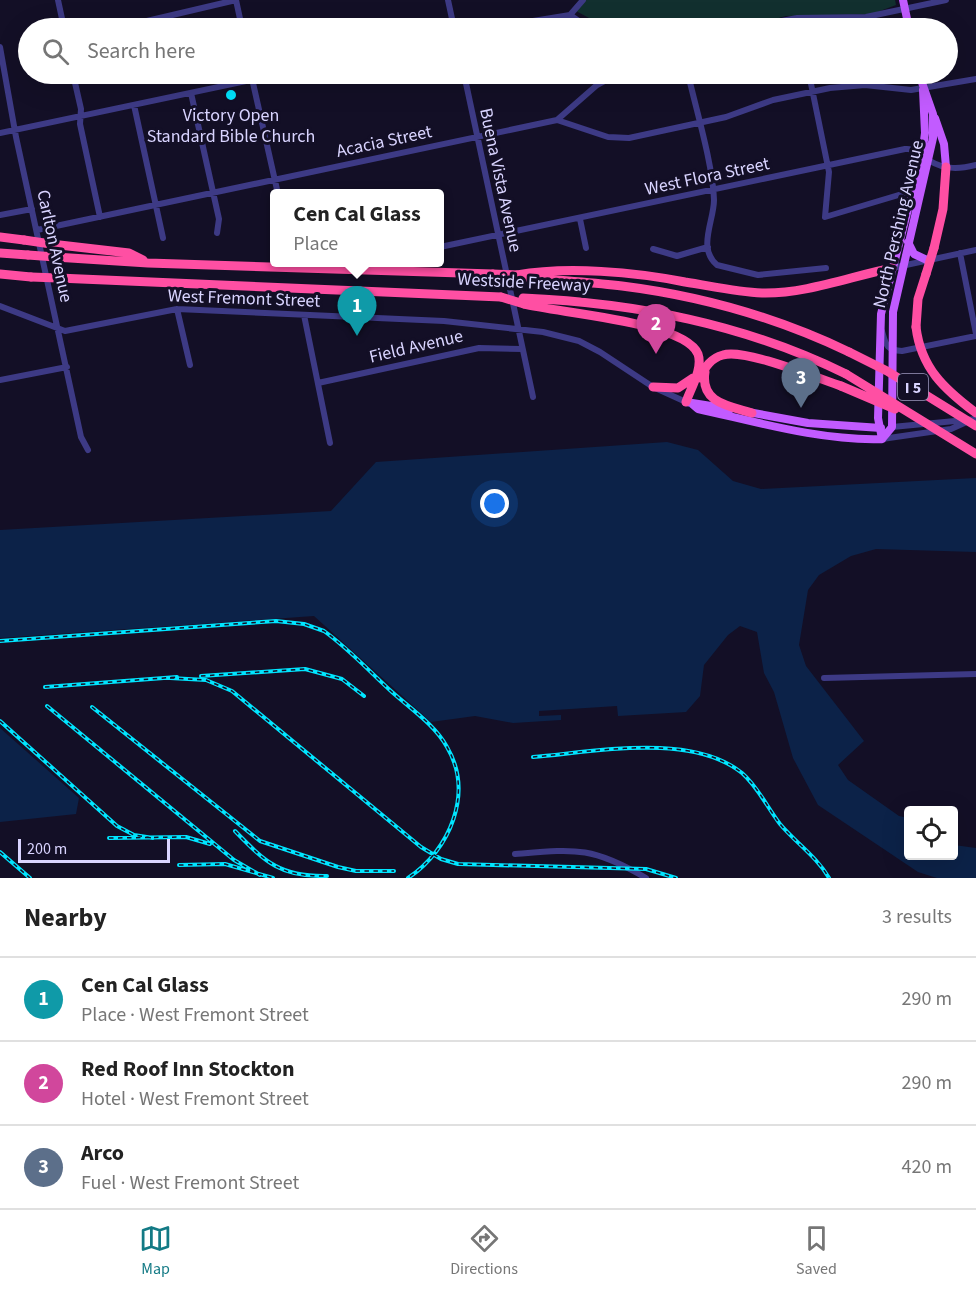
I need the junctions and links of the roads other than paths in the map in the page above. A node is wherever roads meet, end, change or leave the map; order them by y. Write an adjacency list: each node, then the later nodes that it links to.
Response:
1 (58, 0): 9 (street)
2 (236, 0): 10 (street); 11 (street)
3 (448, 0): 12 (street)
4 (583, 0): 8 (street)
5 (903, 0): 7 (main road)
6 (946, 0): 7 (street)
7 (905, 9): 15 (street); 16 (main road)
8 (570, 15): 13 (street); 14 (street)
9 (62, 18)
10 (160, 18)
11 (240, 18)
12 (452, 18)
13 (551, 18)
14 (574, 18)
15 (859, 18)
16 (907, 18)
17 (0, 47): 18 (street, Carlton Avenue)
18 (3, 73): 38 (street, Carlton Avenue)
19 (976, 79): 20 (street)
20 (958, 82)
21 (75, 84): 35 (street)
22 (223, 84): 32 (street)
23 (254, 84): 46 (street)
24 (466, 84): 40 (street, Buena Vista Avenue)
25 (599, 84): 36 (street)
26 (690, 84): 37 (street)
27 (811, 84): 31 (street)
28 (922, 84): 30 (main road, North Pershing Avenue)
29 (950, 84): 30 (street)
30 (923, 89): 31 (street); 34 (main road, North Pershing Avenue); 41 (main road, North Pershing Avenue)
31 (813, 91): 37 (street); 43 (street)
32 (191, 93): 33 (street); 50 (street)
33 (135, 105): 35 (street); 51 (street)
34 (933, 114): 42 (main road, North Pershing Avenue); 45 (main road)
35 (80, 116): 38 (street); 54 (street)
36 (557, 120): 37 (street); 40 (street, Acacia Street)
37 (699, 122): 48 (street)
38 (16, 130): 39 (street); 52 (street, Carlton Avenue)
39 (0, 134)
40 (476, 136): 46 (street, Acacia Street); 60 (street, Buena Vista Avenue)
41 (922, 155): 42 (street, West Flora Street); 43 (street, West Flora Street); 49 (main road, North Pershing Avenue)
42 (929, 160): 45 (street, West Flora Street); 57 (main road, North Pershing Avenue)
43 (828, 165): 48 (street, West Flora Street); 49 (street)
44 (976, 165): 45 (street, West Flora Street)
45 (946, 167): 101 (highway, bridge)
46 (275, 180): 47 (street); 50 (street, Acacia Street)
47 (277, 189)
48 (713, 190): 55 (street, West Flora Street); 64 (street)
49 (912, 191): 57 (main road); 76 (main road, North Pershing Avenue)
50 (213, 193): 51 (street, Acacia Street); 58 (street)
51 (156, 205): 54 (street, Acacia Street); 61 (street)
52 (32, 209): 53 (street); 56 (street, Carlton Avenue)
53 (0, 215)
54 (100, 217): 56 (street, Acacia Street)
55 (580, 219): 60 (street, West Flora Street); 65 (street)
56 (37, 230): 84 (street, Carlton Avenue)
57 (911, 231): 62 (main road, North Pershing Avenue)
58 (217, 233)
59 (0, 237): 71 (highway, bridge)
60 (498, 237): 63 (street, West Flora Street); 85 (street, Buena Vista Avenue)
61 (163, 238)
62 (908, 242): 70 (main road); 72 (main road, North Pershing Avenue)
63 (444, 246)
64 (708, 247): 66 (street); 75 (street)
65 (586, 248)
66 (653, 249)
67 (976, 250): 69 (street)
68 (0, 253): 71 (highway, Westside Freeway / I 5, bridge)
69 (960, 253): 70 (street); 86 (street)
70 (927, 260): 72 (street)
71 (148, 263): 73 (highway, Westside Freeway / I 5, bridge)
72 (902, 266): 76 (street); 88 (main road, North Pershing Avenue)
73 (270, 267)
74 (273, 267): 78 (highway, Westside Freeway / I 5, bridge)
75 (826, 268)
76 (892, 268): 78 (highway); 83 (main road, North Pershing Avenue)
77 (0, 274): 79 (highway, Westside Freeway / I 5, bridge)
78 (517, 275): 101 (highway, Westside Freeway / I 5, bridge)
79 (524, 301): 92 (highway); 100 (highway, Westside Freeway / I 5, bridge)
80 (0, 306): 84 (street, West Fremont Street)
81 (177, 309): 82 (street, West Fremont Street); 84 (street, West Fremont Street); 89 (street)
82 (304, 315): 85 (street, West Fremont Street); 94 (street)
83 (880, 325): 88 (street); 103 (main road, North Pershing Avenue)
84 (58, 329): 91 (street, Carlton Avenue)
85 (518, 329): 87 (street, Buena Vista Avenue); 95 (street, West Fremont Street)
86 (976, 335): 88 (street)
87 (522, 349): 94 (street, Field Avenue); 96 (street, Buena Vista Avenue)
88 (892, 350): 104 (main road, North Pershing Avenue)
89 (190, 365)
90 (706, 366): 97 (highway); 98 (highway); 100 (highway, bridge)
91 (67, 367): 93 (street); 107 (street, Carlton Avenue)
92 (695, 377): 95 (highway); 97 (highway)
93 (0, 380)
94 (318, 383): 106 (street)
95 (653, 387): 97 (street, West Fremont Street)
96 (533, 397)
97 (689, 402): 98 (main road, West Fremont Street); 102 (main road, West Fremont Street)
98 (752, 412): 99 (main road, West Fremont Street)
99 (773, 416): 102 (main road); 103 (main road, West Fremont Street)
100 (919, 419): 108 (highway, Westside Freeway / I 5, bridge)
101 (975, 420): 104 (street, West Fremont Street); 105 (street, West Fremont Street)
102 (761, 422): 105 (main road, West Fremont Street)
103 (878, 428): 104 (main road, West Fremont Street); 105 (main road, North Pershing Avenue)
104 (892, 428): 105 (main road)
105 (882, 439)
106 (330, 443)
107 (88, 450)
108 (976, 454)
109 (976, 674): 110 (street)
110 (824, 678)
111 (515, 854): 112 (street)
112 (646, 878)

